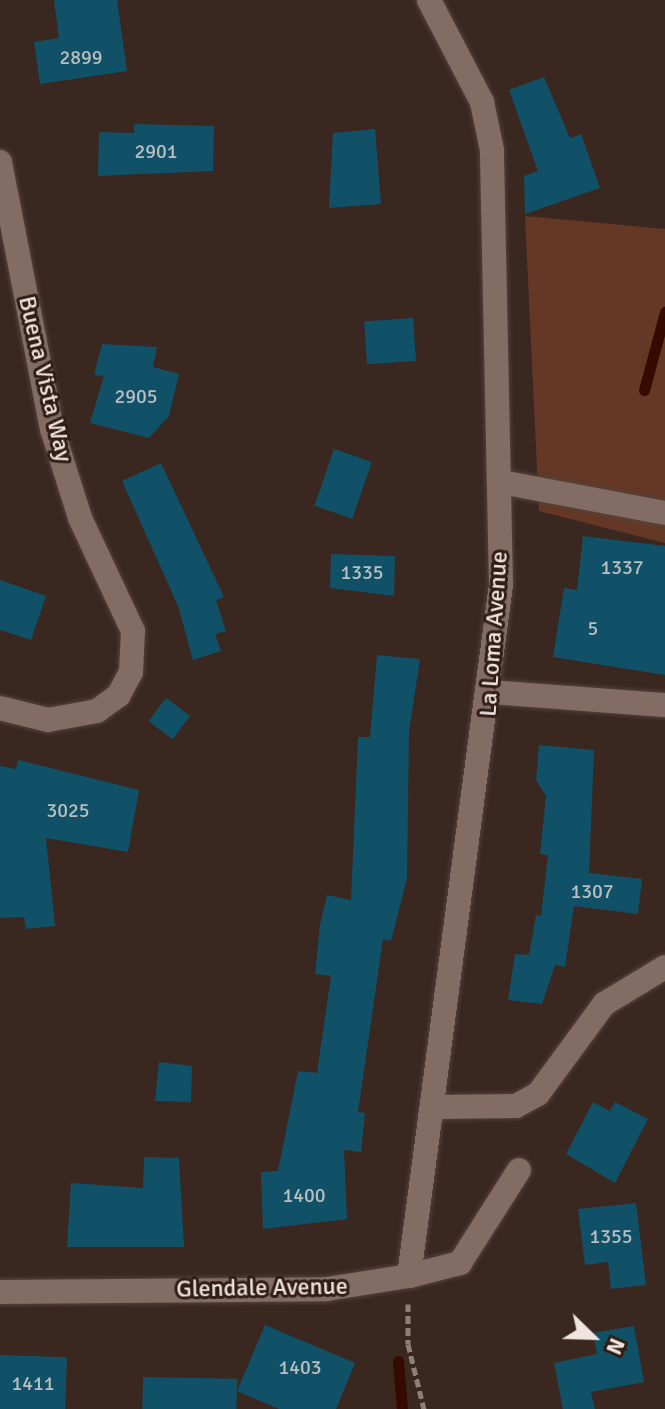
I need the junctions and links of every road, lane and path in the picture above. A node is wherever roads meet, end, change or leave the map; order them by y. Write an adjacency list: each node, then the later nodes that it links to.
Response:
1 (429, 0): 3 (street, La Loma Avenue)
2 (0, 162): 7 (street, Buena Vista Way)
3 (501, 482): 4 (street); 5 (street, La Loma Avenue)
4 (665, 513)
5 (491, 692): 6 (street); 9 (street, La Loma Avenue)
6 (665, 705)
7 (0, 708)
8 (665, 967): 9 (street)
9 (435, 1107): 11 (street, La Loma Avenue)
10 (519, 1170): 11 (street, Glendale Avenue)
11 (409, 1276): 12 (street, Glendale Avenue); 13 (path)
12 (0, 1292)
13 (424, 1409)

